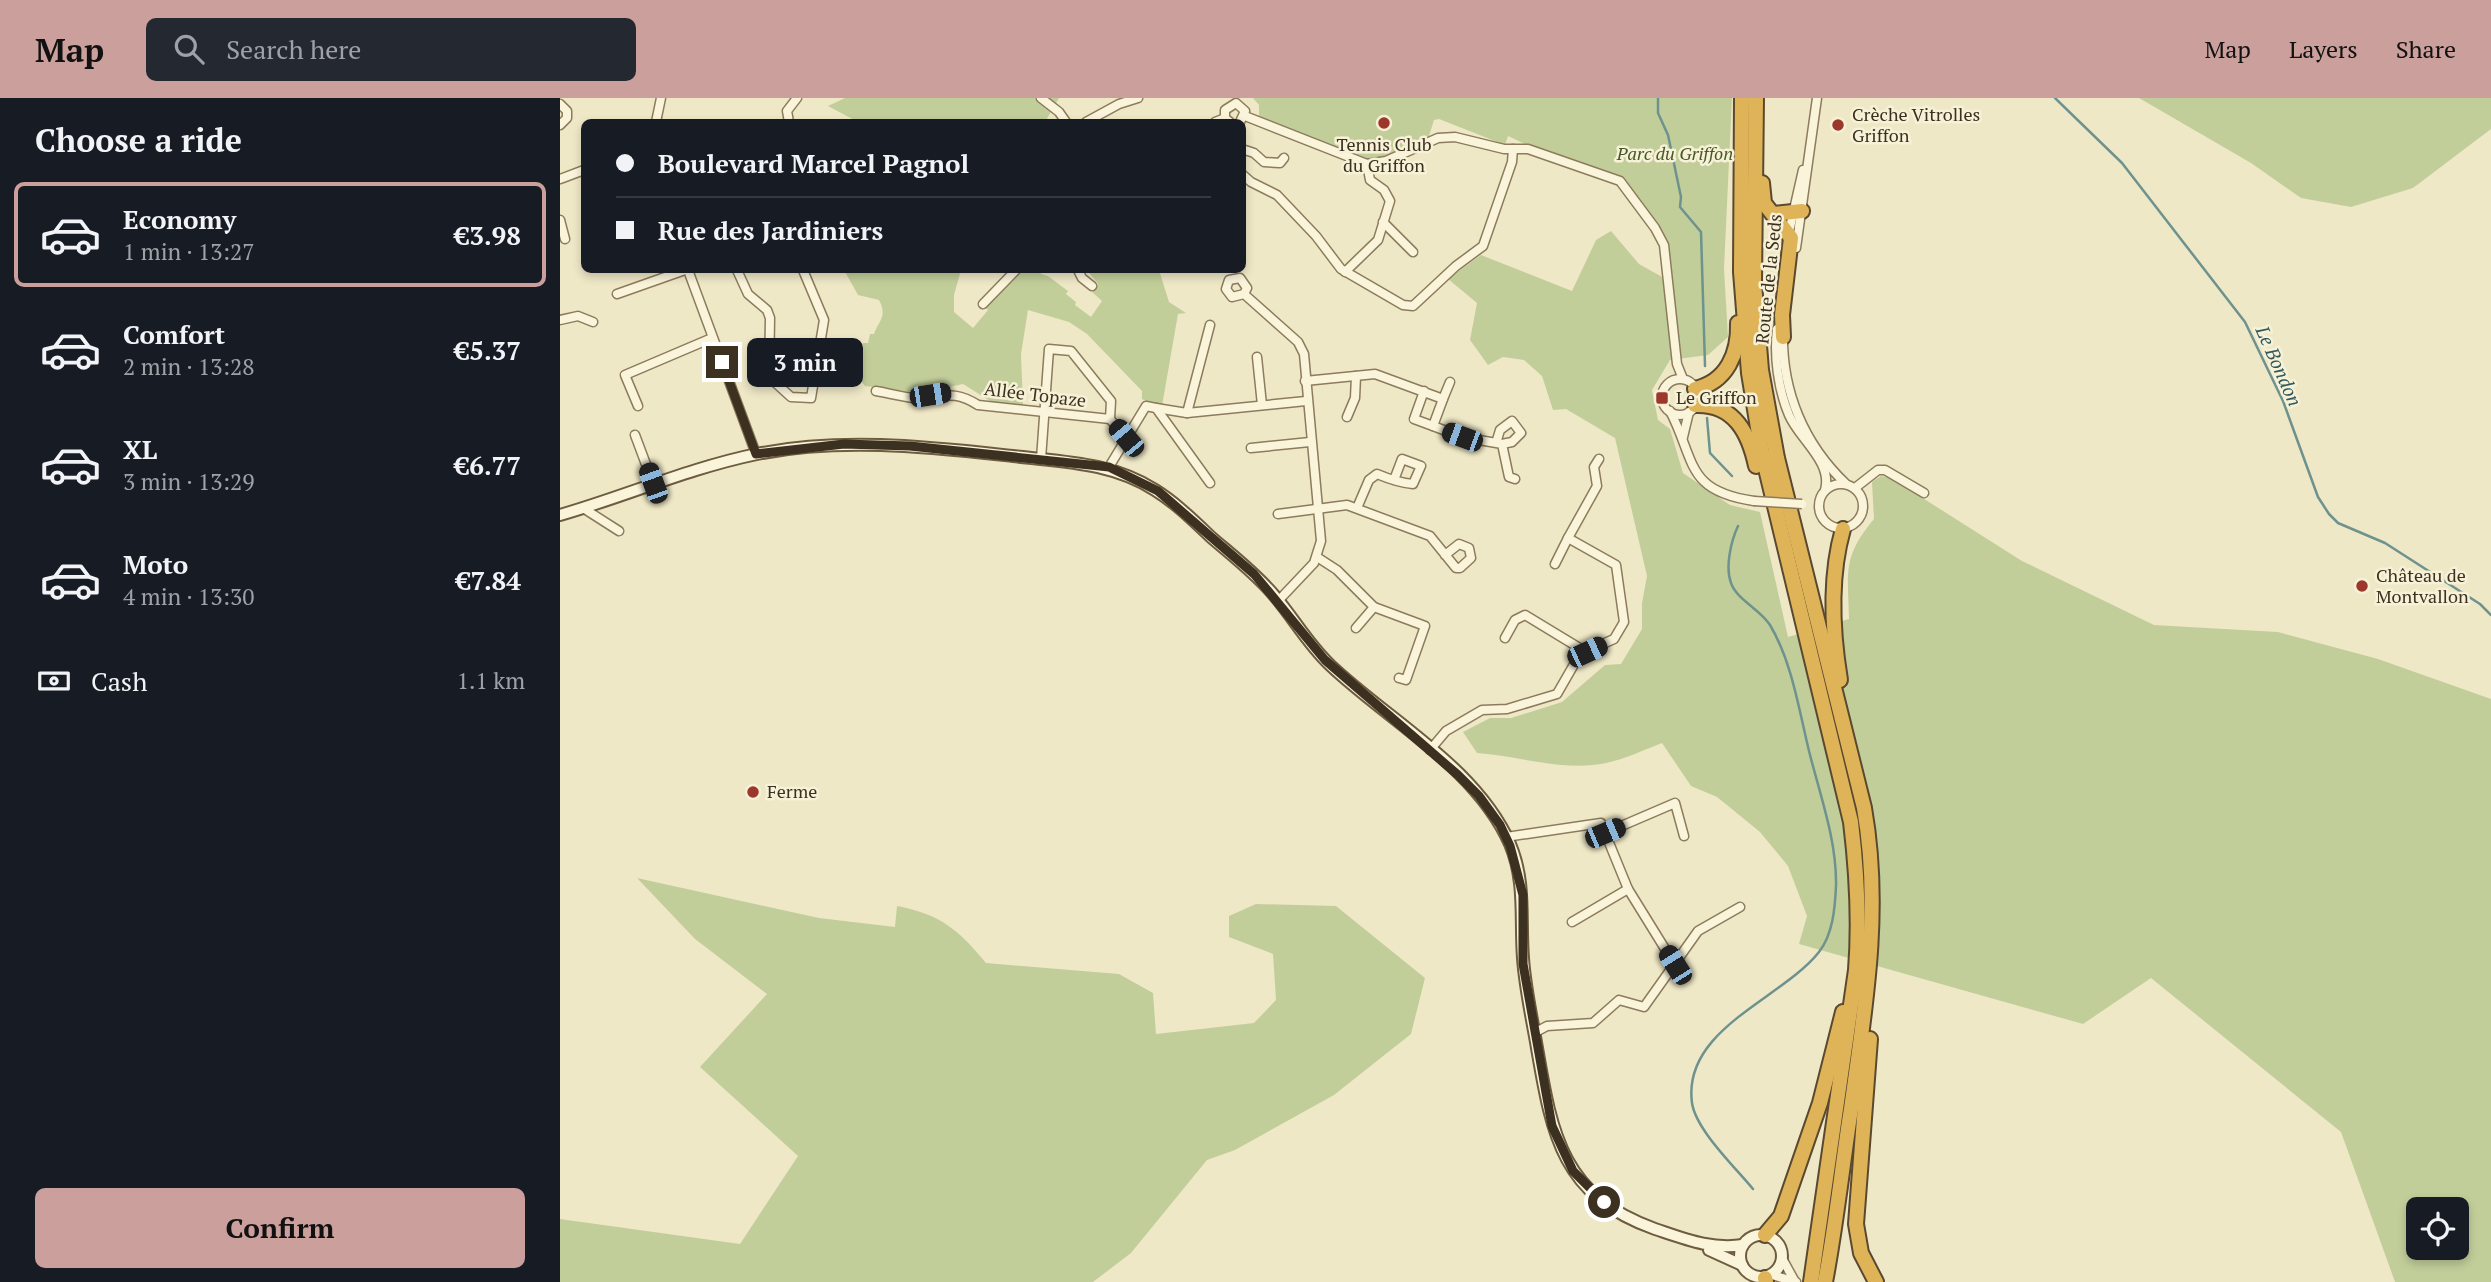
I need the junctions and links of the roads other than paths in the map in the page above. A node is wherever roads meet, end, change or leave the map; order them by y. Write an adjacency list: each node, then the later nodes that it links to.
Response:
1 (662, 98): 9 (street)
2 (797, 98): 10 (street)
3 (1041, 98): 11 (street)
4 (1138, 98): 12 (street)
5 (1740, 98): 54 (highway); 97 (highway)
6 (1758, 98): 25 (highway); 105 (highway)
7 (1817, 98): 24 (street, Route de la Seds)
8 (560, 104): 16 (street)
9 (657, 119)
10 (788, 119)
11 (1064, 119)
12 (1092, 119)
13 (1228, 119): 14 (street)
14 (1243, 119)
15 (1246, 120): 20 (street)
16 (560, 125)
17 (1513, 149): 20 (street); 31 (street); 48 (street)
18 (1246, 151): 19 (street)
19 (1284, 158)
20 (1367, 164): 27 (street)
21 (581, 171): 23 (street)
22 (1246, 178): 31 (street)
23 (560, 179)
24 (1797, 210): 25 (highway); 28 (street, Route de la Seds); 45 (street, Route de la Seds)
25 (1774, 214): 28 (highway)
26 (560, 220): 29 (street)
27 (1383, 222): 30 (street); 31 (street)
28 (1789, 234): 45 (highway); 83 (street, Route de la Seds)
29 (565, 239)
30 (1413, 252)
31 (1345, 272)
32 (677, 273): 39 (street)
33 (687, 273): 46 (street)
34 (738, 273): 35 (street)
35 (804, 273)
36 (1013, 273): 41 (street)
37 (1080, 273): 38 (street)
38 (1093, 286)
39 (617, 294)
40 (1244, 295): 51 (street)
41 (983, 304)
42 (560, 320): 43 (street)
43 (593, 322)
44 (1210, 325): 64 (street)
45 (1783, 337): 82 (street, Route de la Seds)
46 (712, 338): 60 (street); 74 (street)
47 (1257, 357): 59 (street)
48 (1676, 364): 50 (street); 53 (street)
49 (1356, 376): 51 (street); 56 (street); 66 (street)
50 (1683, 379): 53 (street); 54 (street)
51 (1305, 381): 58 (street)
52 (1450, 383): 57 (street)
53 (1668, 383): 63 (street)
54 (1695, 389): 62 (street)
55 (876, 391): 65 (street, Allée Topaze)
56 (1424, 391): 57 (street); 68 (street)
57 (1443, 399): 68 (street)
58 (1306, 401): 59 (street); 72 (street)
59 (1262, 405): 64 (street)
60 (638, 406)
61 (1151, 407): 64 (street); 70 (street); 81 (street)
62 (1692, 408): 63 (street); 71 (street); 97 (highway)
63 (1670, 411): 71 (street)
64 (1187, 413)
65 (1046, 414): 67 (street, Allée Topaze); 67 (street); 75 (street)
66 (1347, 416)
67 (1110, 419): 70 (street)
68 (1433, 426): 78 (street)
69 (635, 435): 80 (street)
70 (1126, 438): 77 (street)
71 (1683, 440): 85 (street, bridge)
72 (1310, 442): 73 (street); 88 (street)
73 (1251, 448)
74 (756, 454): 75 (street); 80 (street)
75 (1041, 459): 77 (street)
76 (1599, 459): 93 (street)
77 (1109, 467): 98 (street)
78 (1515, 479)
79 (1394, 480): 87 (street)
80 (653, 483): 86 (street)
81 (1210, 483)
82 (1851, 486): 83 (street); 84 (street); 91 (street)
83 (1825, 490): 85 (street)
84 (1924, 493)
85 (1819, 505): 91 (street)
86 (583, 508): 89 (street); 92 (street)
87 (1357, 508): 88 (street); 94 (street)
88 (1318, 509): 90 (street); 95 (street)
89 (560, 514)
90 (1278, 514)
91 (1843, 529): 105 (highway)
92 (619, 531)
93 (1568, 538): 96 (street); 102 (street)
94 (1446, 555)
95 (1317, 557): 98 (street); 99 (street)
96 (1555, 564)
97 (1794, 595): 109 (highway)
98 (1279, 600): 104 (street)
99 (1374, 607): 100 (street); 103 (street)
100 (1356, 628)
101 (1505, 638): 102 (street)
102 (1587, 652): 104 (street)
103 (1399, 678)
104 (1430, 750): 108 (street)
105 (1855, 772): 112 (highway)
106 (1605, 833): 107 (street); 108 (street); 110 (street)
107 (1684, 836)
108 (1506, 837): 115 (street)
109 (1858, 878): 116 (highway); 123 (highway)
110 (1628, 889): 113 (street); 114 (street)
111 (1740, 907): 114 (street)
112 (1873, 912): 124 (highway); 125 (highway)
113 (1572, 922)
114 (1675, 965): 115 (street)
115 (1533, 1027): 117 (street)
116 (1765, 1235): 118 (street); 119 (street)
117 (1690, 1241): 118 (street); 120 (street)
118 (1743, 1245): 120 (street)
119 (1783, 1261): 121 (street); 122 (street)
120 (1741, 1265): 121 (street)
121 (1767, 1278): 122 (street)
122 (1795, 1281)
123 (1811, 1282)
124 (1825, 1282)
125 (1876, 1282)

